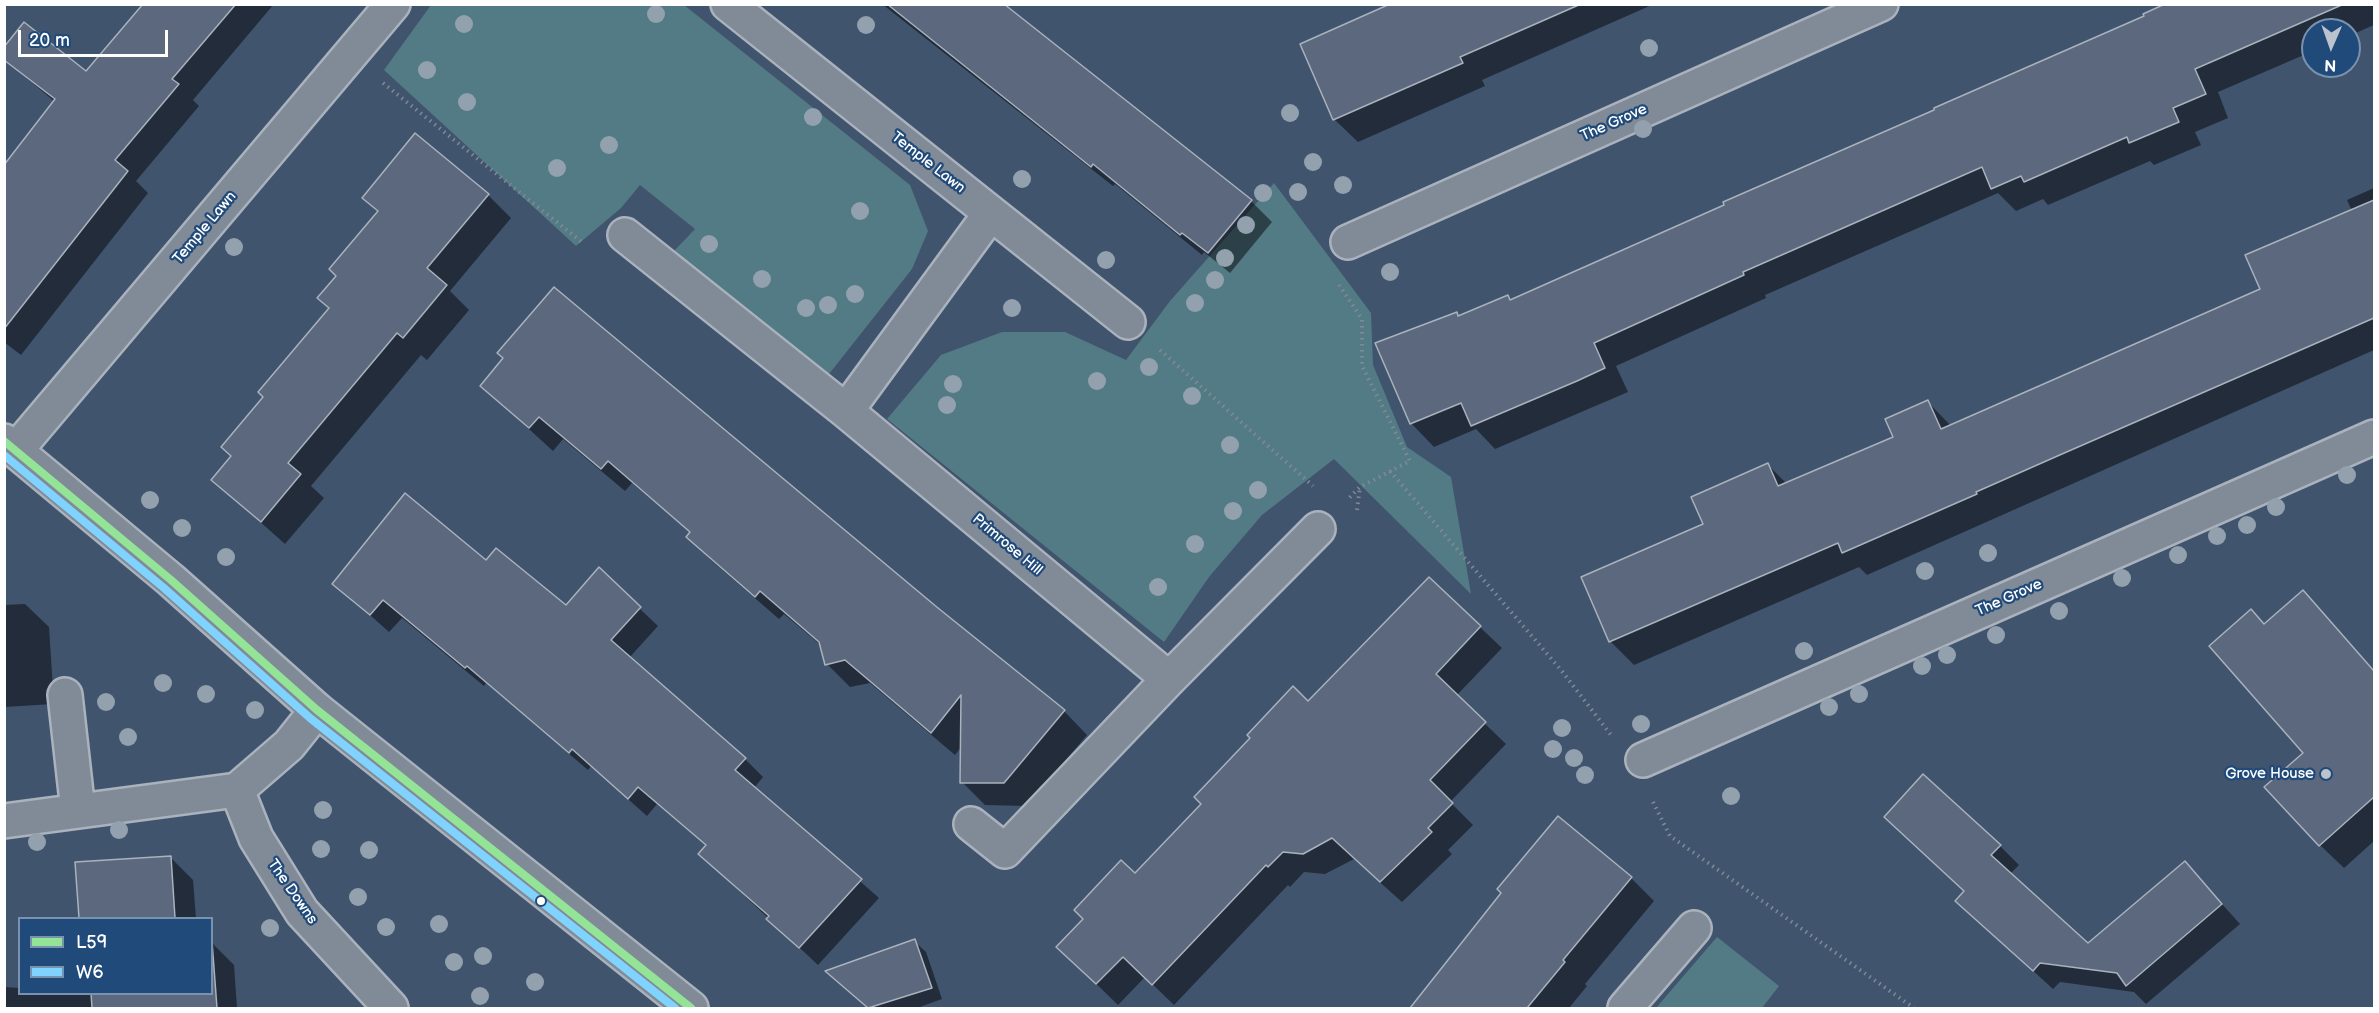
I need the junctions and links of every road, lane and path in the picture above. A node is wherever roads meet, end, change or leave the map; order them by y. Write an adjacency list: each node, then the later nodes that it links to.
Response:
1 (393, 4): 4 (street, Temple Lawn)
2 (728, 4): 5 (street, Temple Lawn)
3 (1881, 4): 7 (street, The Grove)
4 (350, 56): 6 (path); 11 (street, Temple Lawn)
5 (992, 213): 8 (street, Temple Lawn); 9 (street)
6 (625, 235): 9 (street, Primrose Hill)
7 (1348, 242): 12 (path)
8 (1128, 322): 12 (path)
9 (846, 411): 13 (street, Primrose Hill)
10 (2374, 437): 16 (street, The Grove)
11 (10, 445): 15 (street)
12 (1328, 519): 13 (street)
13 (1169, 679): 20 (street)
14 (65, 695): 18 (street)
15 (317, 710): 17 (street); 23 (street)
16 (1643, 760)
17 (237, 790): 18 (street); 22 (street, The Downs)
18 (78, 811): 19 (street)
19 (4, 821)
20 (971, 824)
21 (1694, 928): 24 (street)
22 (391, 1008)
23 (691, 1008)
24 (1625, 1008)

